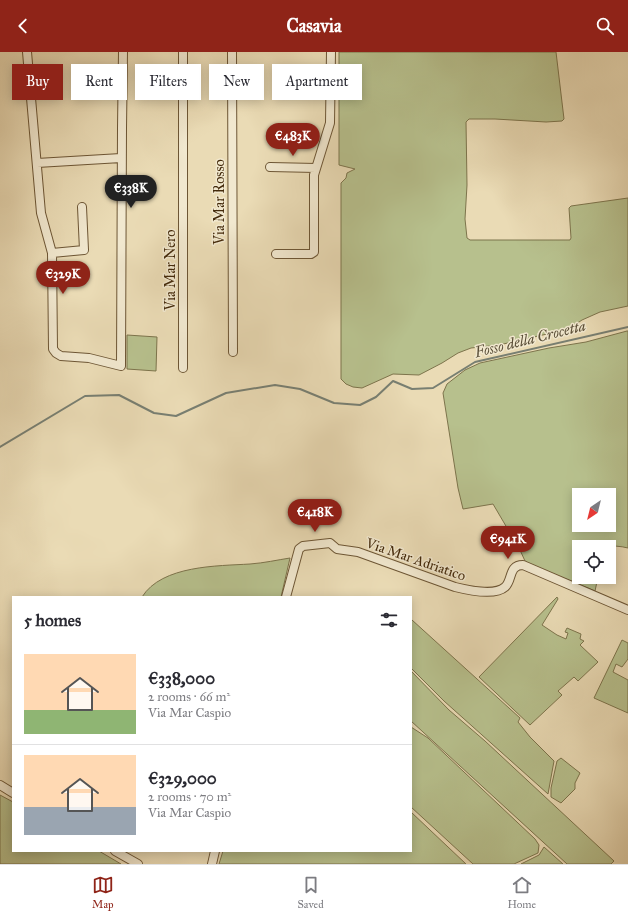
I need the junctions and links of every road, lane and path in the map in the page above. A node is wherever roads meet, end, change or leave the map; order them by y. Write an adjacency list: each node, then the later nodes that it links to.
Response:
1 (27, 52): 7 (street)
2 (123, 52): 6 (street)
3 (183, 52): 14 (street, Via Mar Nero)
4 (232, 52): 13 (street, Via Mar Rosso)
5 (331, 52): 9 (street)
6 (121, 158): 7 (street); 11 (street)
7 (37, 163): 11 (street)
8 (270, 167): 9 (street)
9 (316, 168): 12 (street)
10 (82, 207): 11 (street)
11 (52, 253)
12 (276, 254)
13 (233, 352)
14 (183, 368)
15 (286, 596): 16 (street, Via Mar Adriatico)
16 (628, 610)
17 (0, 785): 18 (street)
18 (12, 791)
19 (117, 852): 21 (street)
20 (215, 852): 22 (street)
21 (138, 864)
22 (212, 864)

